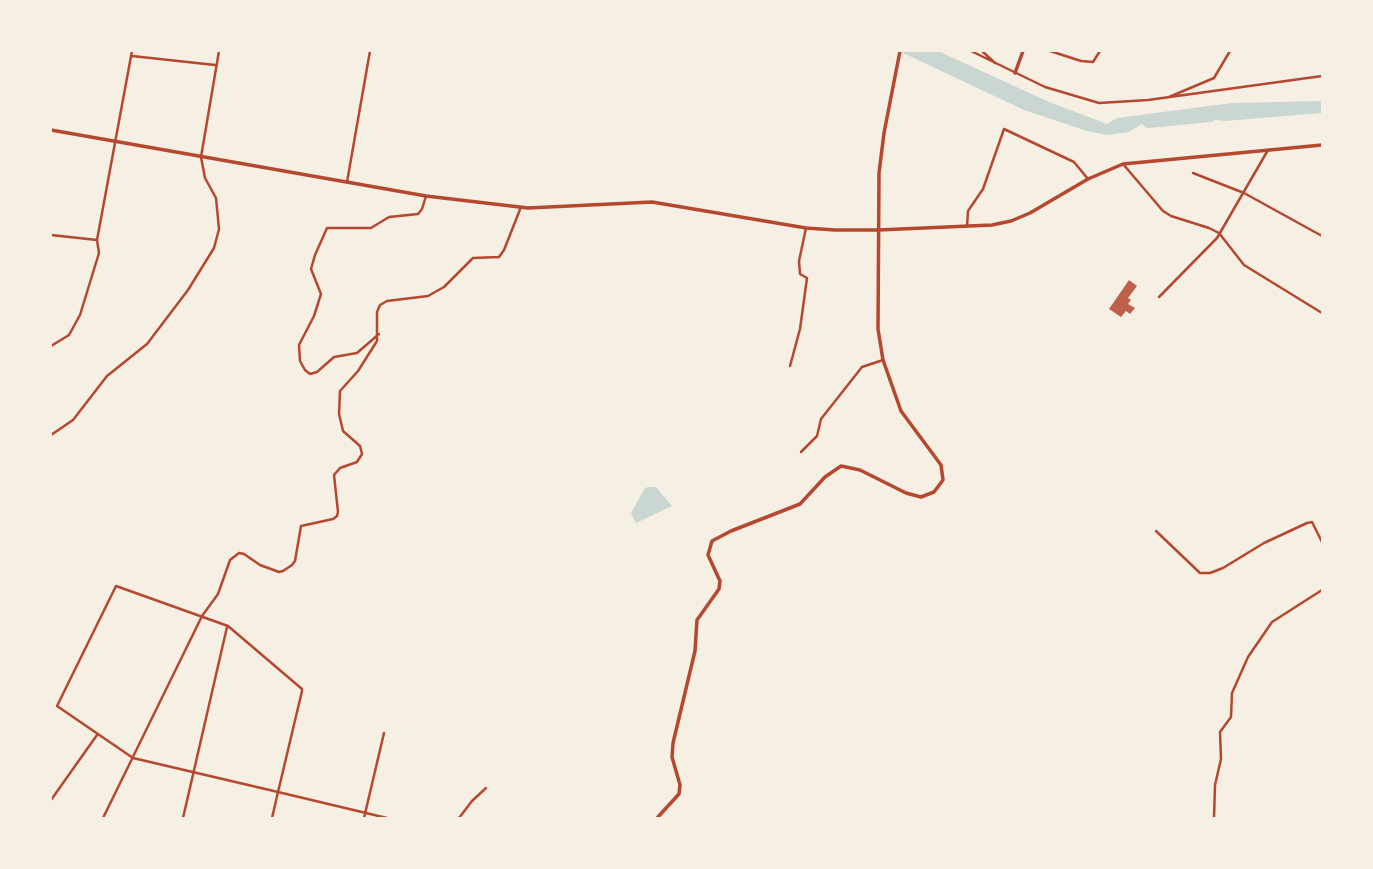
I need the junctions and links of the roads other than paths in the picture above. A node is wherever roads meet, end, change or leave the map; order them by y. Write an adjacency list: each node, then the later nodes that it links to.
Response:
1 (219, 51): 11 (street)
2 (370, 51): 24 (street)
3 (900, 51): 30 (main road)
4 (971, 51): 12 (street)
5 (982, 51): 12 (street)
6 (1023, 51): 13 (main road)
7 (1050, 51): 8 (street)
8 (1100, 51)
9 (1230, 51): 15 (street)
10 (132, 53): 11 (street); 17 (street)
11 (217, 65): 20 (street)
12 (998, 65): 13 (street)
13 (1015, 73): 15 (street)
14 (1322, 76): 15 (street)
15 (1169, 97)
16 (51, 130): 17 (main road)
17 (115, 141): 20 (main road); 34 (street)
18 (1322, 145): 19 (main road)
19 (1268, 150): 21 (main road); 25 (street)
20 (201, 157): 24 (main road); 41 (street)
21 (1124, 164): 23 (main road); 31 (street)
22 (1193, 173): 25 (street)
23 (1088, 179): 28 (main road); 28 (street)
24 (347, 182): 26 (main road)
25 (1244, 193): 31 (street); 33 (street)
26 (426, 196): 27 (main road); 37 (street)
27 (521, 207): 29 (main road); 37 (street)
28 (967, 226): 30 (main road)
29 (806, 228): 30 (main road); 40 (street)
30 (878, 230): 39 (main road)
31 (1219, 233): 35 (street); 36 (street)
32 (51, 235): 34 (street)
33 (1322, 236)
34 (97, 240): 38 (street)
35 (1159, 297)
36 (1322, 313)
37 (379, 334): 46 (street)
38 (51, 346)
39 (883, 360): 42 (street); 62 (main road)
40 (790, 366)
41 (51, 435)
42 (801, 452)
43 (1156, 531): 44 (street)
44 (1322, 542)
45 (1322, 590): 63 (street)
46 (202, 616): 47 (street); 49 (street); 50 (street)
47 (228, 626): 51 (street); 53 (street)
48 (384, 733): 55 (street)
49 (97, 734): 50 (street); 54 (street)
50 (132, 758): 51 (street); 56 (street)
51 (194, 772): 53 (street); 57 (street)
52 (486, 788): 61 (street)
53 (278, 792): 55 (street); 58 (street)
54 (51, 800)
55 (365, 813): 59 (street); 60 (street)
56 (103, 818)
57 (183, 818)
58 (272, 818)
59 (364, 818)
60 (387, 818)
61 (459, 818)
62 (657, 818)
63 (1214, 818)

